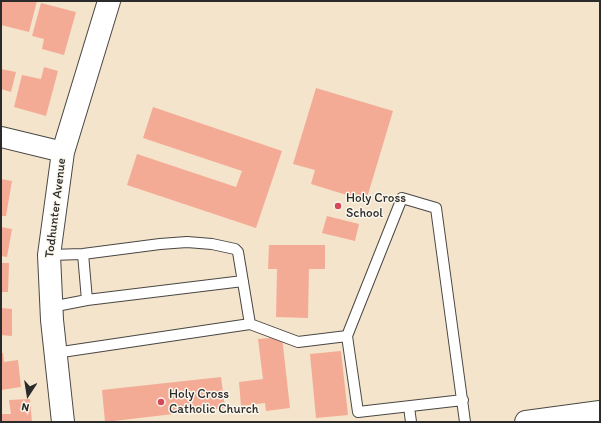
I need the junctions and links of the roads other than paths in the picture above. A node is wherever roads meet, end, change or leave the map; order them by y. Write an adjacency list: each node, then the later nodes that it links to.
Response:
1 (109, 1): 3 (street, Todhunter Avenue)
2 (1, 136): 3 (street)
3 (63, 152): 5 (street, Todhunter Avenue)
4 (83, 254): 5 (lane); 6 (lane); 7 (lane)
5 (49, 255): 8 (street, Todhunter Avenue)
6 (243, 282): 7 (lane); 9 (lane)
7 (87, 300): 8 (lane)
8 (51, 307): 11 (street, Todhunter Avenue)
9 (250, 324): 10 (lane); 11 (lane)
10 (347, 336): 12 (lane); 13 (lane)
11 (55, 353): 15 (street, Todhunter Avenue)
12 (462, 400): 13 (lane); 17 (lane)
13 (409, 407): 16 (lane)
14 (600, 412): 18 (street)
15 (63, 422)
16 (411, 422)
17 (465, 422)
18 (526, 422)

